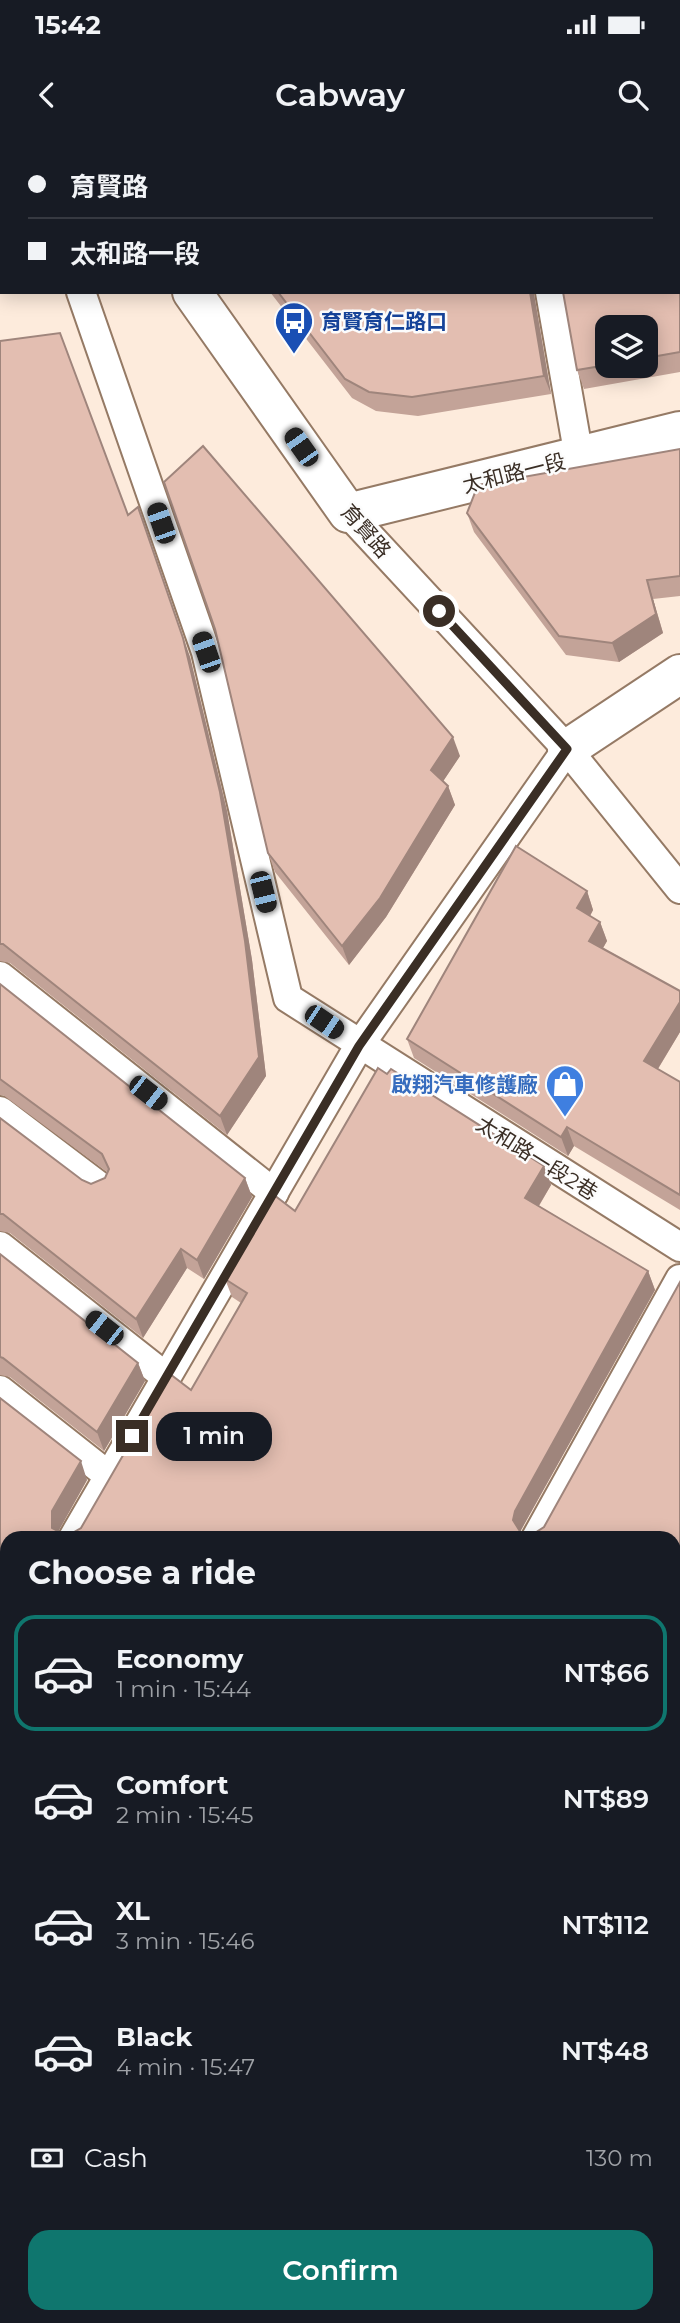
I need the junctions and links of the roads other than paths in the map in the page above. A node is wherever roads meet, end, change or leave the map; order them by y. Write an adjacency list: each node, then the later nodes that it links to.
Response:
1 (82, 294): 11 (lane, 太和路一段2巷)
2 (193, 294): 6 (street, 育賢路)
3 (550, 294): 5 (lane)
4 (680, 432): 5 (street, 太和路一段)
5 (579, 457): 6 (street, 太和路一段)
6 (348, 513): 8 (lane, 育賢路)
7 (680, 674): 8 (street)
8 (567, 749): 9 (lane, 育賢路); 11 (lane)
9 (680, 890)
10 (0, 976): 14 (lane)
11 (359, 1046): 14 (lane); 16 (lane, 太和路一段2巷)
12 (0, 1111): 13 (lane)
13 (99, 1186)
14 (274, 1193): 18 (lane)
15 (0, 1246): 18 (lane)
16 (680, 1247)
17 (680, 1279): 22 (lane)
18 (166, 1377): 20 (lane)
19 (0, 1390): 20 (lane)
20 (109, 1476): 21 (lane)
21 (77, 1531)
22 (540, 1531)

